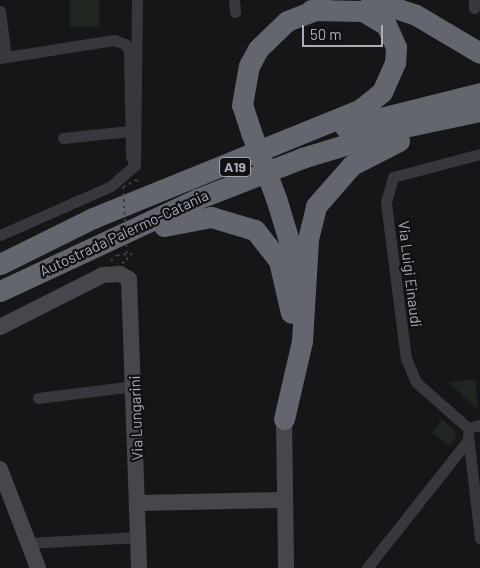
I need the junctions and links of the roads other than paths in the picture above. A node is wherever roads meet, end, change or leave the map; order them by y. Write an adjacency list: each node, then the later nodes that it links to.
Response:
1 (137, 0): 14 (street)
2 (365, 0): 4 (highway)
3 (371, 0): 6 (highway)
4 (311, 10): 16 (highway); 20 (highway, bridge)
5 (0, 11): 7 (street)
6 (480, 53)
7 (3, 57): 11 (street)
8 (480, 93): 17 (highway, Autostrada Palermo-Catania / A19)
9 (480, 111): 18 (highway, Autostrada Palermo-Catania / A19)
10 (480, 122): 24 (highway)
11 (130, 131): 12 (street); 14 (street)
12 (63, 138)
13 (480, 154): 26 (street, Via Luigi Einaudi)
14 (135, 165): 15 (street)
15 (0, 234)
16 (0, 264)
17 (0, 270)
18 (19, 282): 19 (highway, Autostrada Palermo-Catania / A19); 20 (highway)
19 (0, 291)
20 (291, 313): 24 (highway)
21 (0, 327): 22 (street, Via Lungarini)
22 (135, 386): 23 (street); 29 (street, Via Lungarini)
23 (38, 398)
24 (284, 419): 28 (street)
25 (480, 425): 26 (street)
26 (468, 434): 30 (street); 37 (street)
27 (0, 469): 33 (street)
28 (285, 500): 29 (street); 36 (street)
29 (138, 503): 31 (street, Via Lungarini)
30 (478, 507): 32 (street)
31 (139, 538): 33 (street); 35 (street, Via Lungarini)
32 (480, 538)
33 (28, 543): 34 (street)
34 (38, 568)
35 (139, 568)
36 (286, 568)
37 (367, 568)

